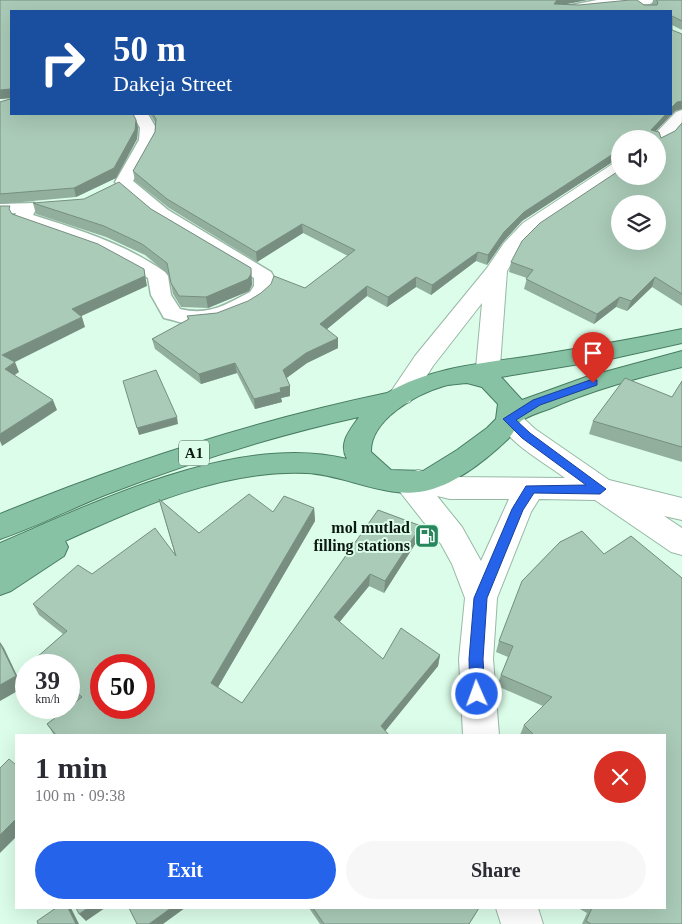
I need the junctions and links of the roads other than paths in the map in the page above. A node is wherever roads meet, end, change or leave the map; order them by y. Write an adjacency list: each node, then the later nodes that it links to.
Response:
1 (636, 0): 2 (street); 3 (street); 4 (main road)
2 (650, 0)
3 (566, 10)
4 (648, 10)
5 (142, 115): 9 (street)
6 (682, 115): 7 (main road)
7 (666, 133)
8 (611, 173): 12 (main road)
9 (124, 182): 10 (street); 11 (street)
10 (107, 191)
11 (0, 209)
12 (496, 271): 15 (main road); 16 (main road)
13 (682, 336): 15 (highway)
14 (682, 359): 17 (highway)
15 (481, 375): 16 (highway); 17 (highway)
16 (398, 398): 18 (highway); 21 (highway, A1)
17 (509, 418): 18 (highway); 20 (main road)
18 (402, 481): 19 (main road); 21 (highway, A1); 27 (main road)
19 (531, 489): 20 (main road); 27 (main road)
20 (600, 489): 22 (main road); 24 (main road)
21 (120, 496): 23 (highway, A1); 25 (highway, A1); 26 (highway, A1)
22 (682, 509)
23 (0, 527)
24 (682, 543)
25 (0, 556)
26 (0, 582)
27 (481, 598): 28 (main road)
28 (481, 734)
29 (517, 909): 30 (main road)
30 (522, 924)

